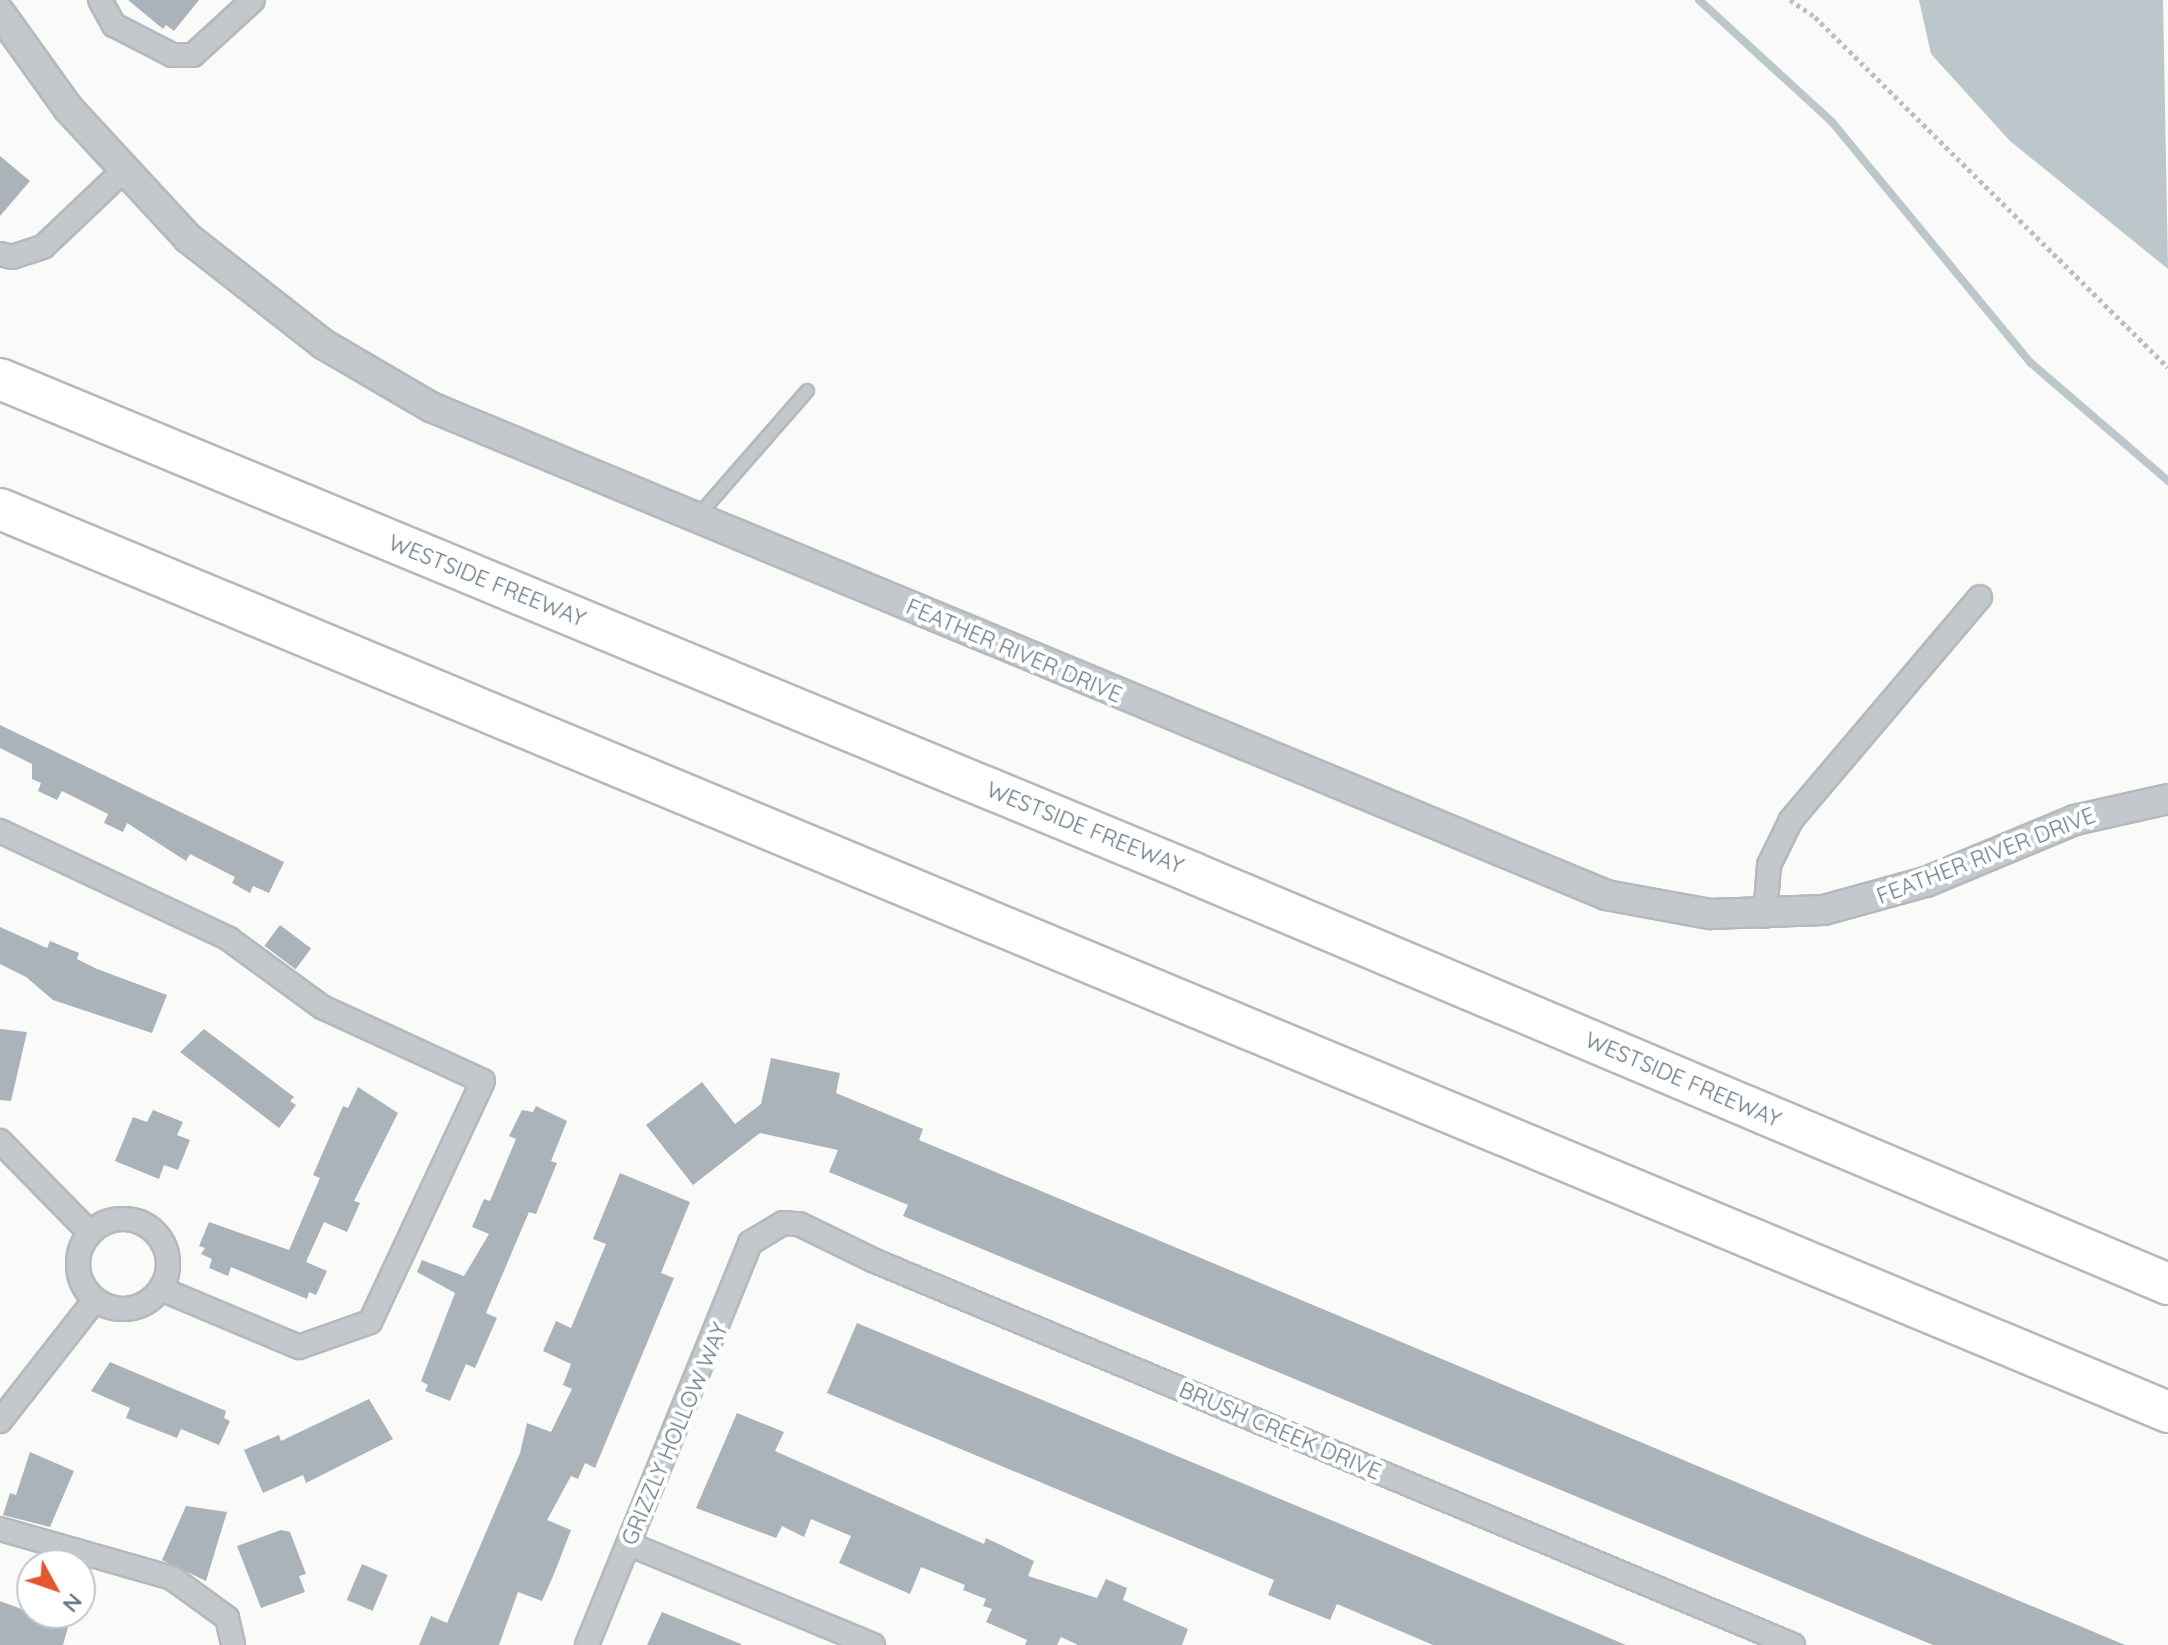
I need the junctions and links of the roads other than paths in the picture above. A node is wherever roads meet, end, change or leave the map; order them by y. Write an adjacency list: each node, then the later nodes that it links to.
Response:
1 (100, 0): 2 (street)
2 (253, 0)
3 (0, 13): 4 (street, FEATHER RIVER DRIVE)
4 (123, 171): 5 (street); 9 (street, FEATHER RIVER DRIVE)
5 (0, 254)
6 (0, 379): 17 (highway, WESTSIDE FREEWAY)
7 (807, 390): 9 (lane)
8 (0, 509): 20 (highway)
9 (695, 518): 13 (street, FEATHER RIVER DRIVE)
10 (1980, 597): 13 (street)
11 (2168, 799): 13 (street, FEATHER RIVER DRIVE)
12 (0, 831): 18 (street)
13 (1765, 916)
14 (0, 1141): 16 (street)
15 (768, 1228): 23 (street, GRIZZLY HOLLOW WAY); 27 (street, BRUSH CREEK DRIVE)
16 (89, 1232): 18 (street); 19 (street)
17 (2168, 1284)
18 (161, 1289): 19 (street)
19 (95, 1300): 21 (street)
20 (2168, 1412)
21 (0, 1421)
22 (0, 1529): 24 (street)
23 (629, 1544): 25 (street, GRIZZLY HOLLOW WAY); 26 (street)
24 (233, 1645)
25 (587, 1645)
26 (873, 1645)
27 (1793, 1645)

